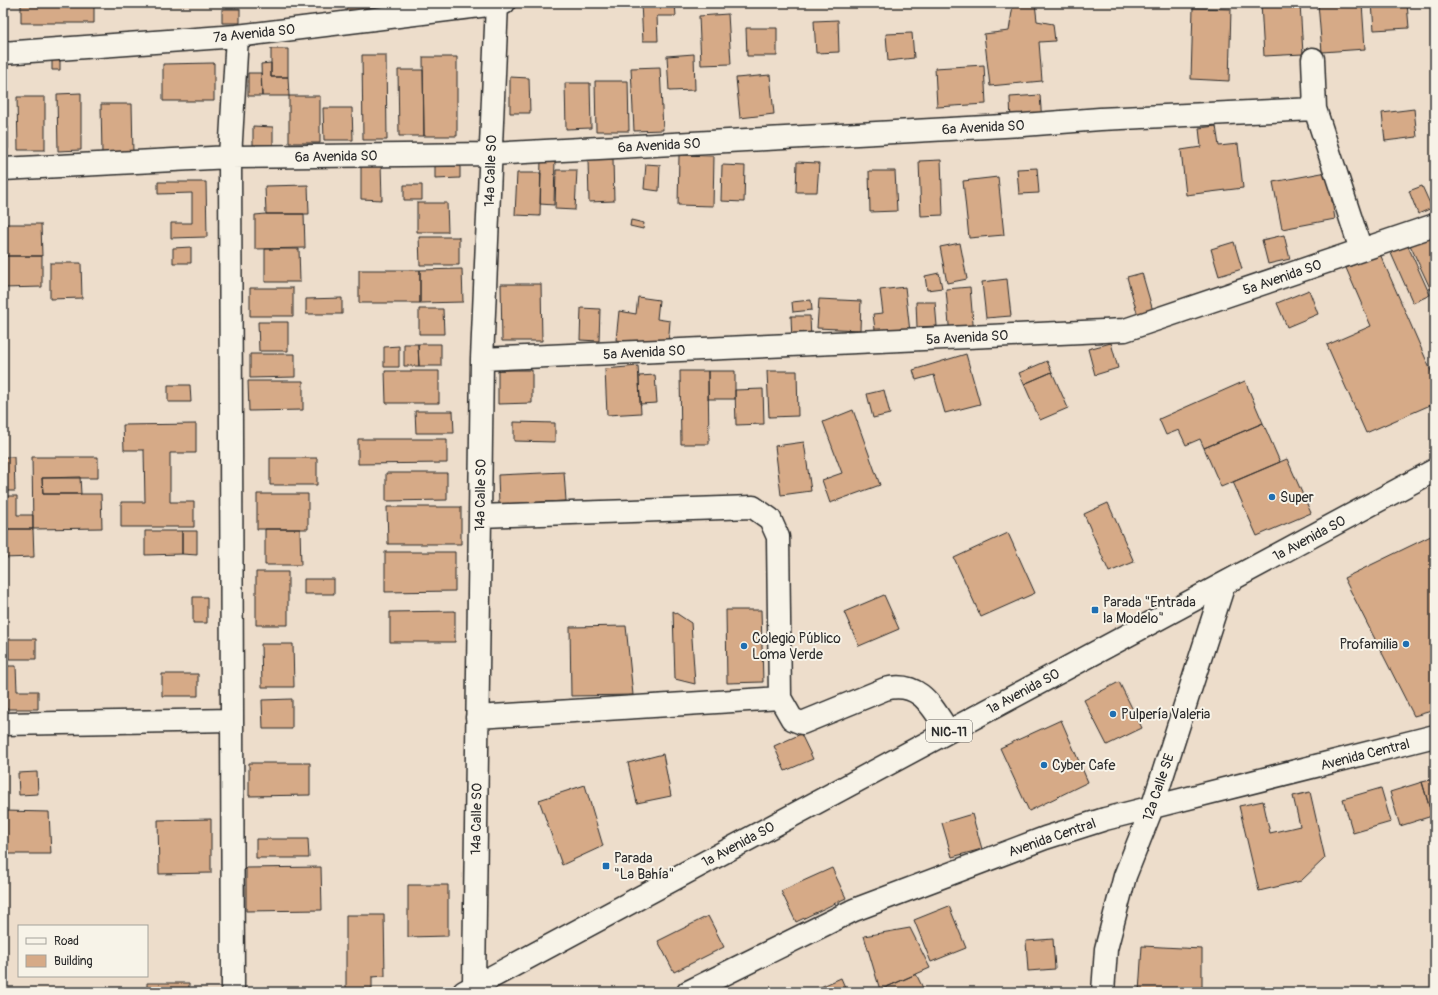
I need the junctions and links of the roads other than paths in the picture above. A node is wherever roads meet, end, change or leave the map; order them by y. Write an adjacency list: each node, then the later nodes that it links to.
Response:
1 (497, 3): 2 (main road, 7a Avenida SO); 3 (main road, 7a Avenida SO); 7 (main road, 14a Calle SO)
2 (504, 3)
3 (237, 36): 4 (main road, 7a Avenida SO); 8 (main road)
4 (3, 53)
5 (1313, 59): 6 (main road)
6 (1315, 109): 7 (main road, 6a Avenida SO); 11 (main road)
7 (490, 154): 8 (main road, 6a Avenida SO); 12 (main road, 14a Calle SO)
8 (230, 157): 9 (main road, 6a Avenida SO); 18 (main road)
9 (3, 169)
10 (1435, 224): 11 (main road, 5a Avenida SO)
11 (1361, 250): 12 (main road, 5a Avenida SO)
12 (482, 359): 14 (main road, 14a Calle SO)
13 (1435, 470): 15 (main road, 1a Avenida SO / NIC-11)
14 (480, 516): 16 (main road); 17 (main road, 14a Calle SO)
15 (1224, 584): 20 (main road, 1a Avenida SO / NIC-11); 22 (main road, 12a Calle SE)
16 (780, 698): 17 (main road); 20 (main road)
17 (477, 717): 23 (main road, 14a Calle SO)
18 (232, 720): 19 (main road); 24 (main road)
19 (3, 724)
20 (948, 731): 23 (main road, 1a Avenida SO / NIC-11)
21 (1435, 736): 22 (main road, Avenida Central)
22 (1152, 808): 25 (main road, Avenida Central); 26 (main road, 12a Calle SE)
23 (469, 989)
24 (233, 992)
25 (688, 992)
26 (1103, 992)

